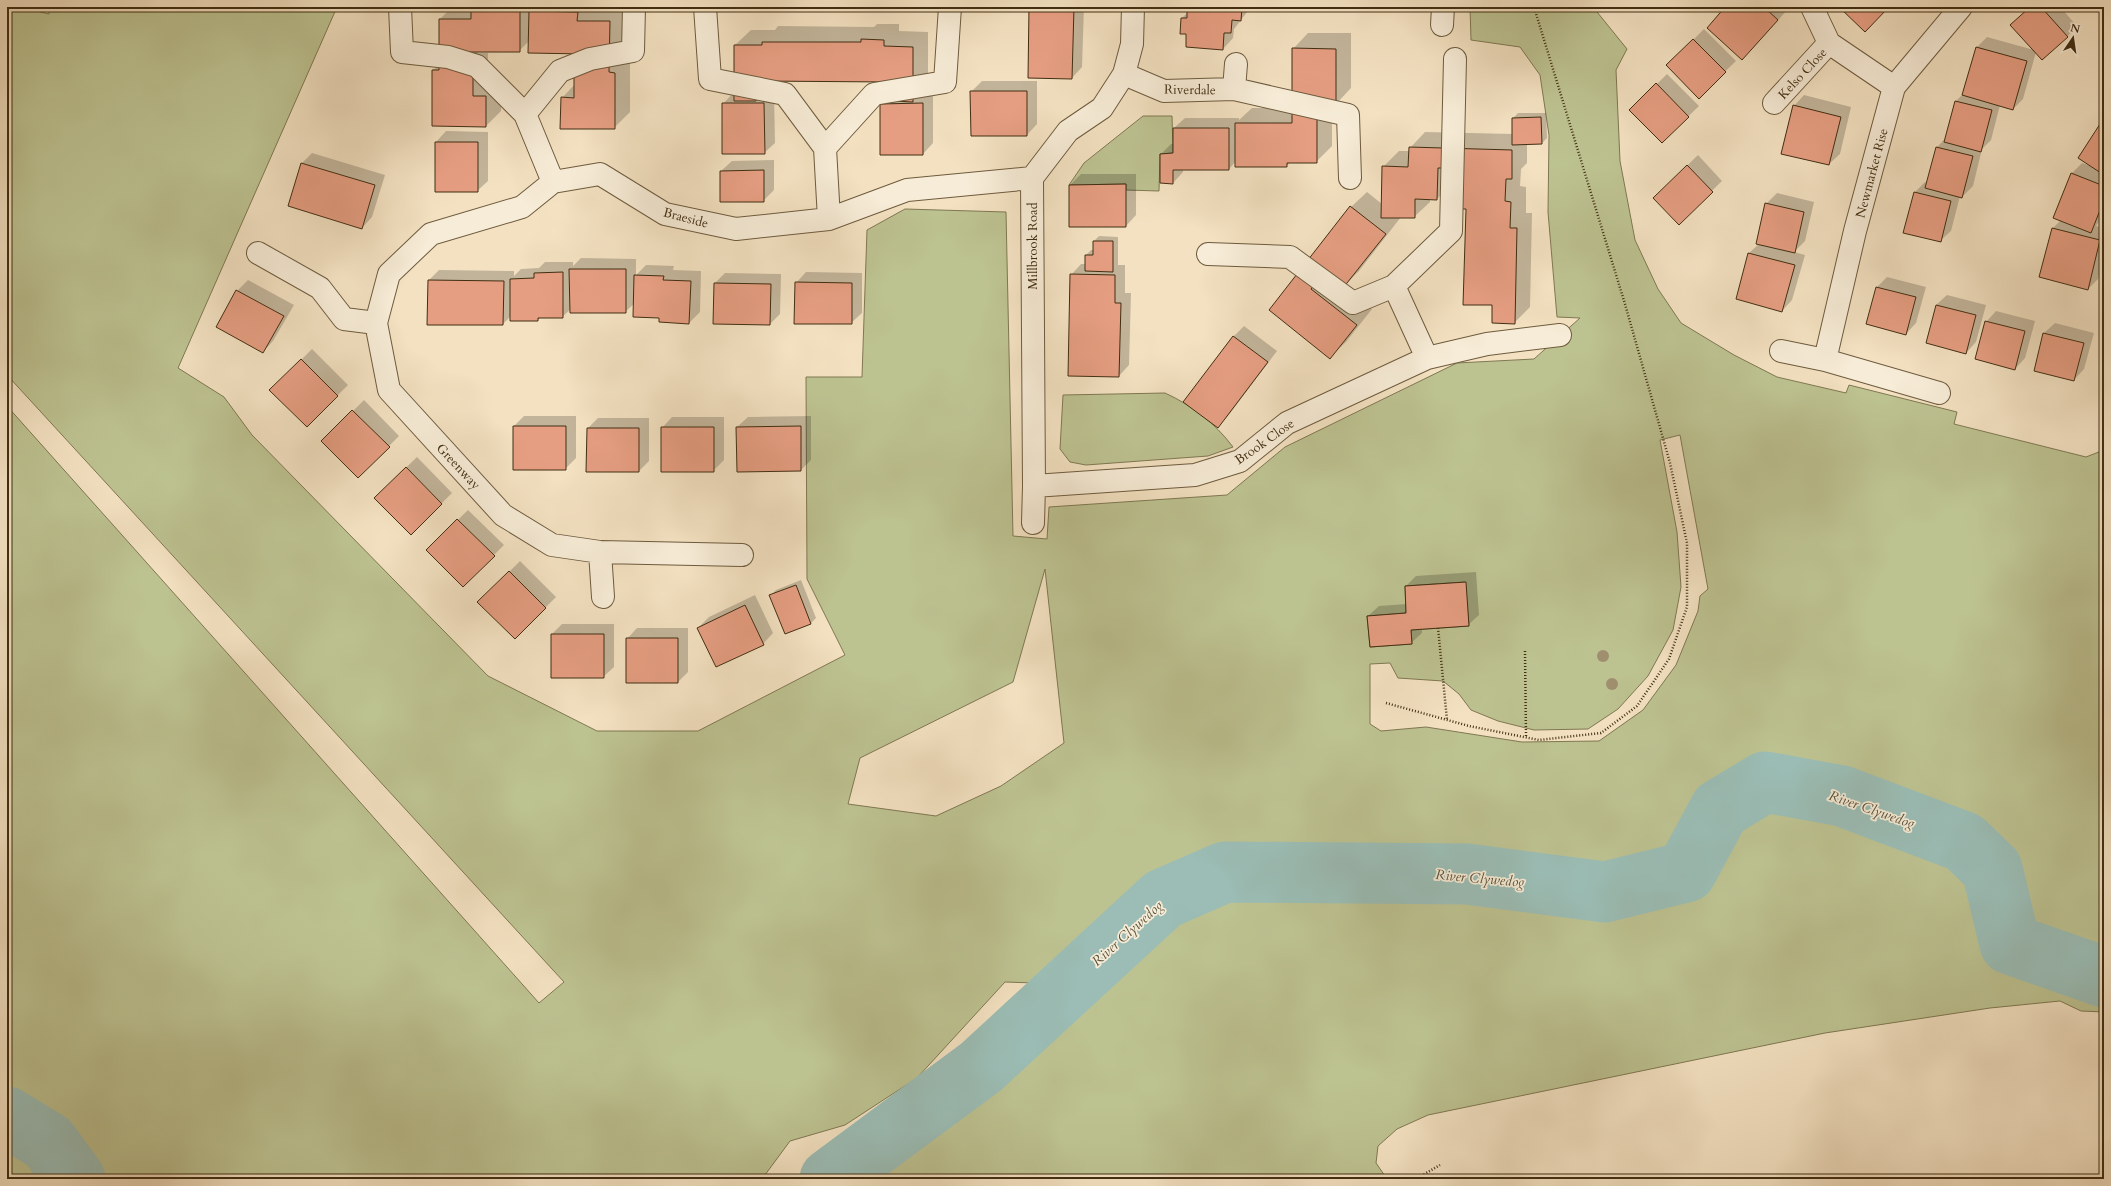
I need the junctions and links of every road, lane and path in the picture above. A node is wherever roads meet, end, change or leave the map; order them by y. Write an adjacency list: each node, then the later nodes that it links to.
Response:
1 (400, 7): 16 (street)
2 (634, 7): 16 (street)
3 (705, 7): 17 (street)
4 (950, 7): 17 (street)
5 (1133, 7): 12 (street)
6 (1534, 7): 40 (path)
7 (1812, 7): 9 (street, Kelso Close)
8 (1961, 7): 13 (street, Newmarket Rise)
9 (1829, 43): 13 (street, Kelso Close); 15 (street, Kelso Close)
10 (1455, 58): 24 (street)
11 (1236, 64): 14 (street, Riverdale)
12 (1124, 74): 14 (street, Riverdale); 18 (street)
13 (1894, 87): 29 (street, Newmarket Rise)
14 (1234, 89): 19 (street, Riverdale)
15 (1774, 102)
16 (525, 114): 20 (street)
17 (825, 148): 21 (street)
18 (1032, 178): 21 (street, Braeside); 31 (street, Millbrook Road)
19 (1350, 178)
20 (553, 182): 21 (street, Braeside); 25 (street, Braeside)
21 (829, 219)
22 (258, 252): 25 (street)
23 (1208, 254): 24 (street)
24 (1394, 286): 28 (street)
25 (376, 323): 33 (street, Greenway)
26 (1560, 335): 28 (street, Brook Close)
27 (1781, 351): 29 (street)
28 (1427, 358): 31 (street, Brook Close)
29 (1825, 360): 30 (street)
30 (1939, 393)
31 (1034, 486): 32 (street, Millbrook Road)
32 (1033, 523)
33 (600, 552): 34 (street, Greenway); 35 (street)
34 (742, 555)
35 (603, 597)
36 (1438, 628): 39 (path)
37 (1525, 651): 40 (path)
38 (1386, 703): 39 (path)
39 (1447, 720): 40 (path)
40 (1526, 738)
41 (1440, 1165): 42 (path)
42 (1416, 1179)

